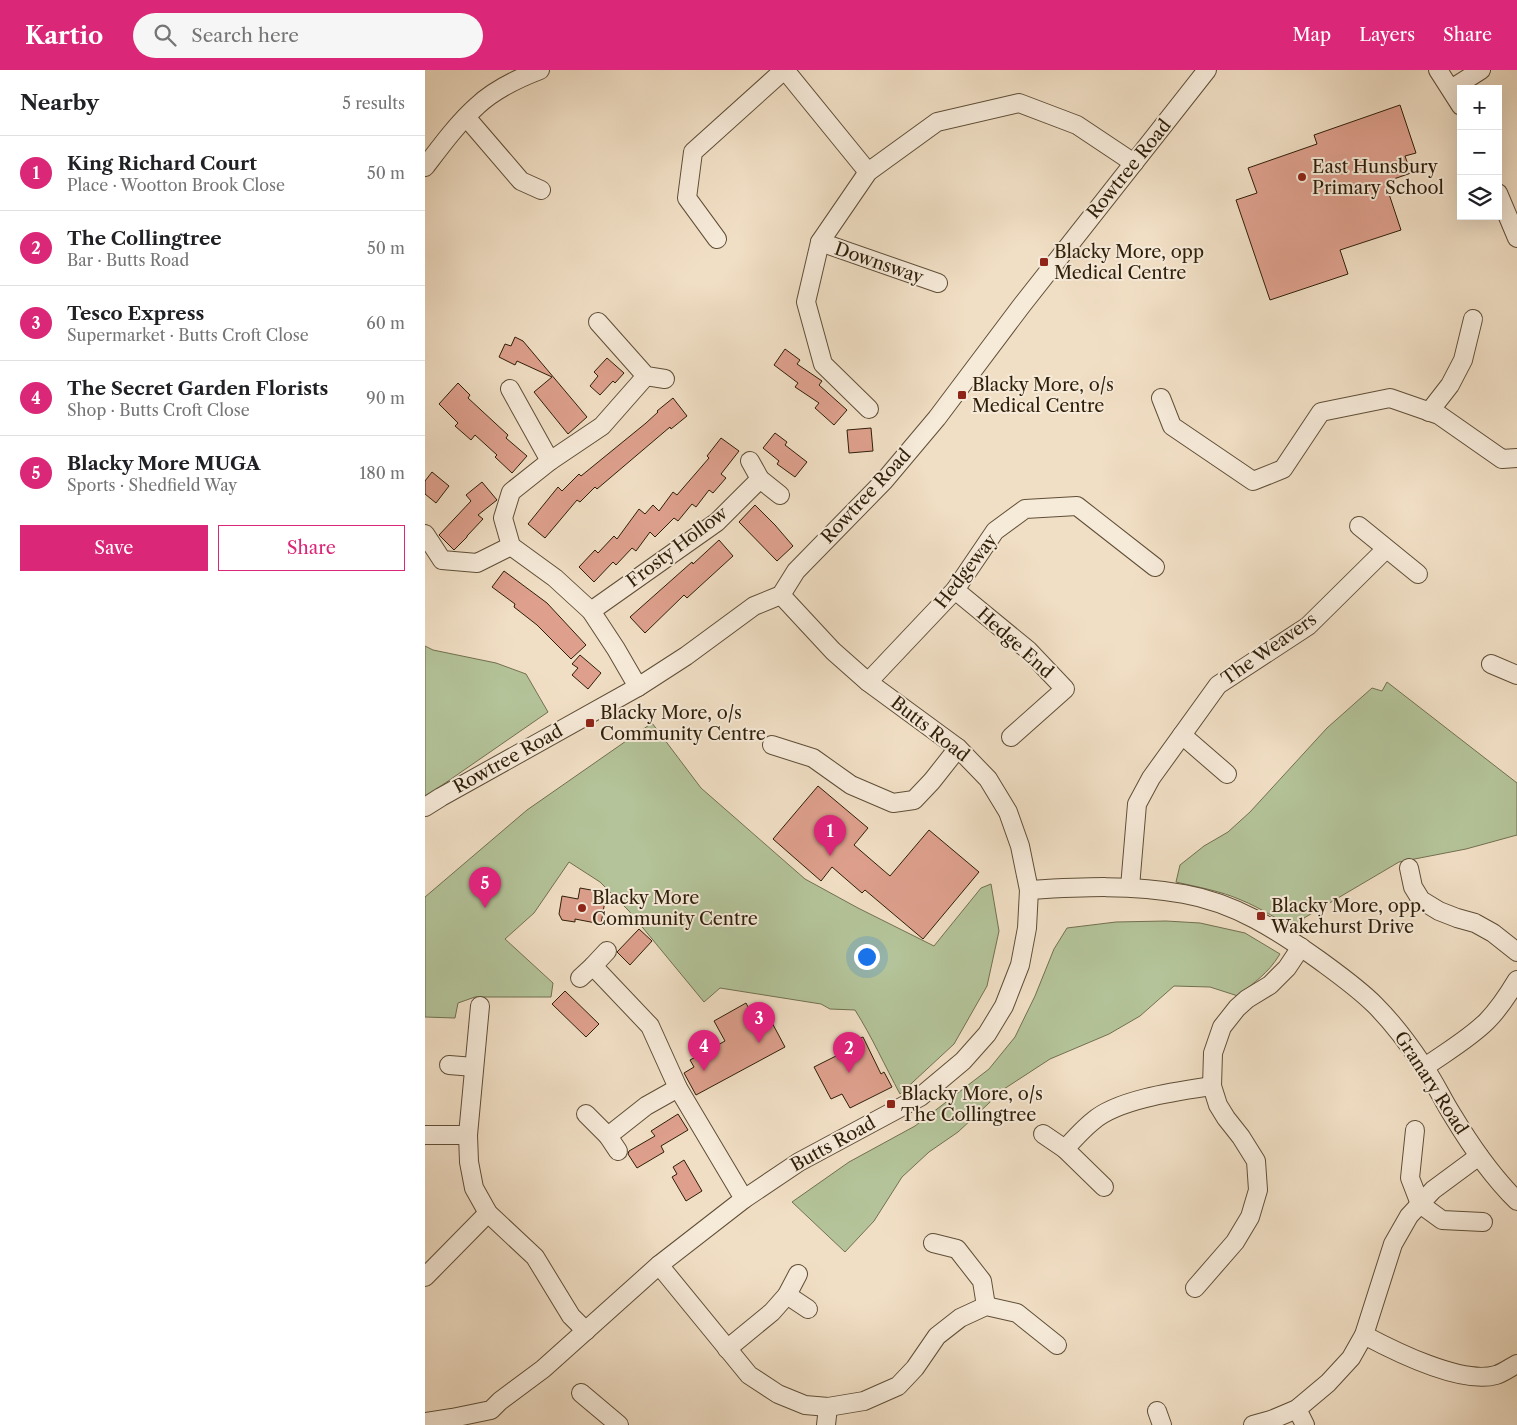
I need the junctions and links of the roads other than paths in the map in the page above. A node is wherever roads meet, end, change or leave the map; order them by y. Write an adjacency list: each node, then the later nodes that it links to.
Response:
1 (540, 70): 8 (street)
2 (785, 70): 12 (street); 16 (street)
3 (1207, 70): 10 (street, Rowtree Road)
4 (1438, 70): 6 (street)
5 (1481, 70): 6 (street)
6 (1451, 89): 7 (street)
7 (1457, 99)
8 (466, 117): 9 (street); 13 (street)
9 (431, 151): 11 (street)
10 (1134, 163): 12 (street, Downsway); 39 (street, Rowtree Road)
11 (425, 167)
12 (868, 172): 17 (street, Downsway)
13 (541, 190)
14 (1502, 202): 15 (street)
15 (1517, 238)
16 (717, 239)
17 (820, 242): 18 (street, Downsway); 25 (street, Downsway)
18 (938, 283)
19 (1473, 319): 26 (street)
20 (598, 322): 21 (street)
21 (646, 376): 22 (street); 28 (street)
22 (665, 379)
23 (510, 388): 28 (street)
24 (1161, 398): 26 (street)
25 (869, 409)
26 (1429, 412): 27 (street)
27 (1517, 458)
28 (550, 461): 34 (street)
29 (750, 461): 30 (street)
30 (760, 479): 31 (street); 40 (street, Frosty Hollow)
31 (780, 495)
32 (1359, 526): 35 (street)
33 (425, 534): 34 (street)
34 (511, 546): 40 (street)
35 (1386, 549): 37 (street); 45 (street, The Weavers)
36 (1155, 567): 38 (street, Hedgeway)
37 (1418, 574)
38 (955, 590): 43 (street, Hedgeway); 46 (street, Hedge End)
39 (781, 594): 43 (street, Butts Road); 44 (street, Rowtree Road)
40 (591, 611): 44 (street)
41 (1491, 664): 42 (street)
42 (1517, 674)
43 (868, 682): 48 (street, Butts Road)
44 (638, 687): 50 (street, Rowtree Road)
45 (1182, 736): 49 (street); 52 (street, The Weavers)
46 (1011, 737)
47 (772, 745): 48 (street)
48 (958, 748): 53 (street, Butts Road)
49 (1227, 774)
50 (425, 807)
51 (1409, 868): 56 (street)
52 (1130, 887): 53 (street, Granary Road); 54 (street, Granary Road)
53 (1029, 890): 76 (street, Butts Road)
54 (1301, 947): 62 (street, Granary Road); 64 (street)
55 (607, 950): 57 (street)
56 (1517, 952)
57 (593, 966): 58 (street); 65 (street)
58 (580, 978)
59 (1517, 980): 62 (street)
60 (480, 1006): 63 (street)
61 (449, 1065): 63 (street)
62 (1425, 1067): 74 (street, Granary Road)
63 (474, 1068): 70 (street)
64 (1212, 1086): 72 (street); 85 (street)
65 (678, 1088): 71 (street); 76 (street)
66 (586, 1114): 71 (street)
67 (1415, 1130): 78 (street)
68 (1043, 1134): 72 (street)
69 (425, 1135): 70 (street)
70 (467, 1135): 79 (street)
71 (608, 1136): 73 (street)
72 (1065, 1149): 75 (street)
73 (618, 1151)
74 (1479, 1156): 77 (street, Granary Road); 78 (street)
75 (1104, 1187)
76 (744, 1199): 82 (street, Butts Road)
77 (1517, 1201)
78 (1421, 1204): 80 (street); 90 (street)
79 (488, 1213): 84 (street); 89 (street)
80 (1483, 1222)
81 (933, 1243): 87 (street)
82 (659, 1265): 89 (street, Butts Road); 92 (street)
83 (798, 1274): 86 (street)
84 (425, 1277)
85 (1195, 1288)
86 (787, 1294): 88 (street); 92 (street)
87 (986, 1306): 91 (street); 95 (street)
88 (808, 1309)
89 (586, 1331): 97 (street, Butts Road)
90 (1364, 1335): 93 (street); 96 (street)
91 (1057, 1345)
92 (727, 1349): 95 (street)
93 (1517, 1364)
94 (581, 1393): 99 (street)
95 (828, 1407): 100 (street)
96 (1297, 1409): 101 (street); 102 (street)
97 (494, 1417): 98 (street, Butts Road)
98 (425, 1422)
99 (619, 1425)
100 (826, 1425)
101 (1253, 1425)
102 (1305, 1425)

